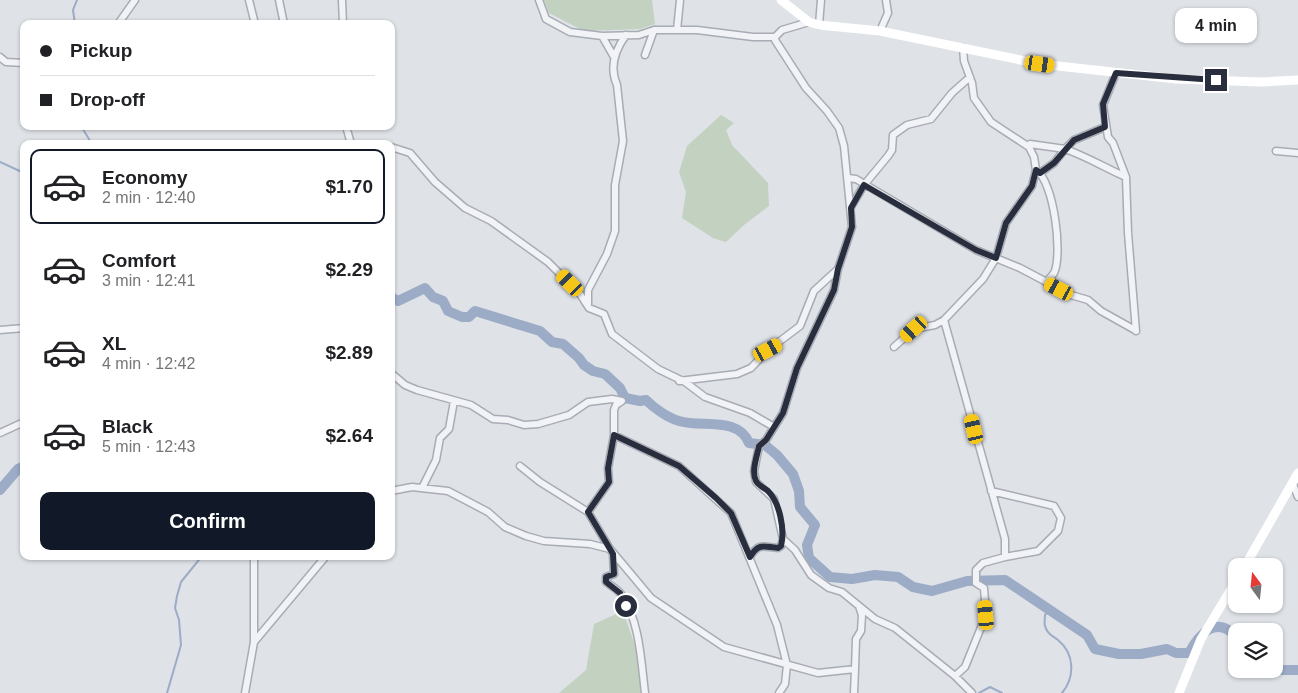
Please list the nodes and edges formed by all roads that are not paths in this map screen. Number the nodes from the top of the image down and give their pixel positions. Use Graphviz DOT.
graph roads {
  1 [pos="135,0"];
  2 [pos="249,0"];
  3 [pos="280,0"];
  4 [pos="342,0"];
  5 [pos="539,0"];
  6 [pos="680,0"];
  7 [pos="780,0"];
  8 [pos="821,0"];
  9 [pos="886,0"];
  10 [pos="121,20"];
  11 [pos="254,20"];
  12 [pos="283,20"];
  13 [pos="343,20"];
  14 [pos="809,22"];
  15 [pos="819,25"];
  16 [pos="654,30"];
  17 [pos="677,30"];
  18 [pos="880,30"];
  19 [pos="626,35"];
  20 [pos="602,36"];
  21 [pos="775,36"];
  22 [pos="963,48"];
  23 [pos="645,55"];
  24 [pos="0,57"];
  25 [pos="614,57"];
  26 [pos="20,63"];
  27 [pos="1116,73"];
  28 [pos="970,77"];
  29 [pos="1298,80"];
  30 [pos="1105,127"];
  31 [pos="1030,144"];
  32 [pos="395,148"];
  33 [pos="1065,149"];
  34 [pos="1276,151"];
  35 [pos="1298,153"];
  36 [pos="1038,172"];
  37 [pos="1126,177"];
  38 [pos="848,178"];
  39 [pos="864,185"];
  40 [pos="851,208"];
  41 [pos="996,258"];
  42 [pos="838,269"];
  43 [pos="1046,282"];
  44 [pos="589,308"];
  45 [pos="944,320"];
  46 [pos="20,328"];
  47 [pos="0,330"];
  48 [pos="894,347"];
  49 [pos="395,376"];
  50 [pos="679,380"];
  51 [pos="454,401"];
  52 [pos="20,424"];
  53 [pos="774,427"];
  54 [pos="0,432"];
  55 [pos="614,435"];
  56 [pos="520,466"];
  57 [pos="1296,480"];
  58 [pos="422,488"];
  59 [pos="395,490"];
  60 [pos="991,491"];
  61 [pos="1298,496"];
  62 [pos="588,512"];
  63 [pos="783,539"];
  64 [pos="610,548"];
  65 [pos="750,557"];
  66 [pos="1005,557"];
  67 [pos="1250,558"];
  68 [pos="254,560"];
  69 [pos="323,560"];
  70 [pos="1228,593"];
  71 [pos="859,606"];
  72 [pos="254,642"];
  73 [pos="787,665"];
  74 [pos="855,669"];
  75 [pos="955,676"];
  76 [pos="245,693"];
  77 [pos="645,693"];
  78 [pos="779,693"];
  79 [pos="854,693"];
  80 [pos="972,693"];
  81 [pos="1179,693"];
  1 -- 10 [label="street"];
  2 -- 11 [label="street"];
  3 -- 12 [label="street"];
  4 -- 13 [label="street"];
  5 -- 20 [label="street"];
  6 -- 17 [label="street"];
  7 -- 14 [label="street"];
  8 -- 15 [label="street"];
  9 -- 18 [label="street"];
  14 -- 15 [label="street"];
  14 -- 21 [label="street"];
  15 -- 18 [label="street"];
  16 -- 17 [label="street"];
  16 -- 19 [label="street"];
  16 -- 23 [label="street"];
  17 -- 21 [label="street"];
  18 -- 22 [label="street"];
  19 -- 20 [label="street"];
  19 -- 25 [label="street"];
  20 -- 25 [label="street"];
  21 -- 38 [label="street"];
  22 -- 27 [label="street"];
  22 -- 28 [label="street"];
  24 -- 26 [label="street"];
  25 -- 44 [label="street"];
  27 -- 29 [label="street"];
  27 -- 30 [label="street"];
  28 -- 36 [label="street"];
  28 -- 39 [label="street"];
  30 -- 33 [label="street"];
  30 -- 37 [label="street"];
  31 -- 33 [label="street"];
  32 -- 44 [label="street"];
  33 -- 36 [label="street"];
  33 -- 37 [label="street"];
  34 -- 35 [label="street"];
  36 -- 41 [label="street"];
  36 -- 43 [label="street"];
  37 -- 43 [label="street"];
  38 -- 39 [label="street"];
  38 -- 40 [label="street"];
  39 -- 40 [label="street"];
  39 -- 41 [label="street"];
  40 -- 42 [label="street"];
  41 -- 43 [label="street"];
  41 -- 45 [label="street"];
  42 -- 50 [label="street"];
  42 -- 53 [label="street"];
  44 -- 50 [label="street"];
  45 -- 48 [label="street"];
  45 -- 60 [label="street"];
  46 -- 47 [label="street"];
  49 -- 51 [label="street"];
  50 -- 53 [label="street"];
  51 -- 55 [label="street"];
  51 -- 58 [label="street"];
  52 -- 54 [label="street"];
  53 -- 63 [label="street"];
  55 -- 62 [label="street"];
  55 -- 65 [label="street"];
  56 -- 62 [label="street"];
  57 -- 61 [label="street"];
  57 -- 67 [label="street"];
  58 -- 59 [label="street"];
  58 -- 64 [label="street"];
  60 -- 66 [label="street"];
  60 -- 66 [label="street"];
  62 -- 64 [label="street"];
  63 -- 65 [label="street"];
  63 -- 71 [label="street"];
  64 -- 73 [label="street"];
  64 -- 77 [label="street"];
  65 -- 73 [label="street"];
  66 -- 75 [label="street"];
  68 -- 72 [label="street"];
  69 -- 72 [label="street"];
  70 -- 81 [label="street"];
  71 -- 74 [label="street"];
  71 -- 75 [label="street"];
  72 -- 76 [label="street"];
  73 -- 74 [label="street"];
  73 -- 78 [label="street"];
  74 -- 79 [label="street"];
  75 -- 80 [label="street"];
}
